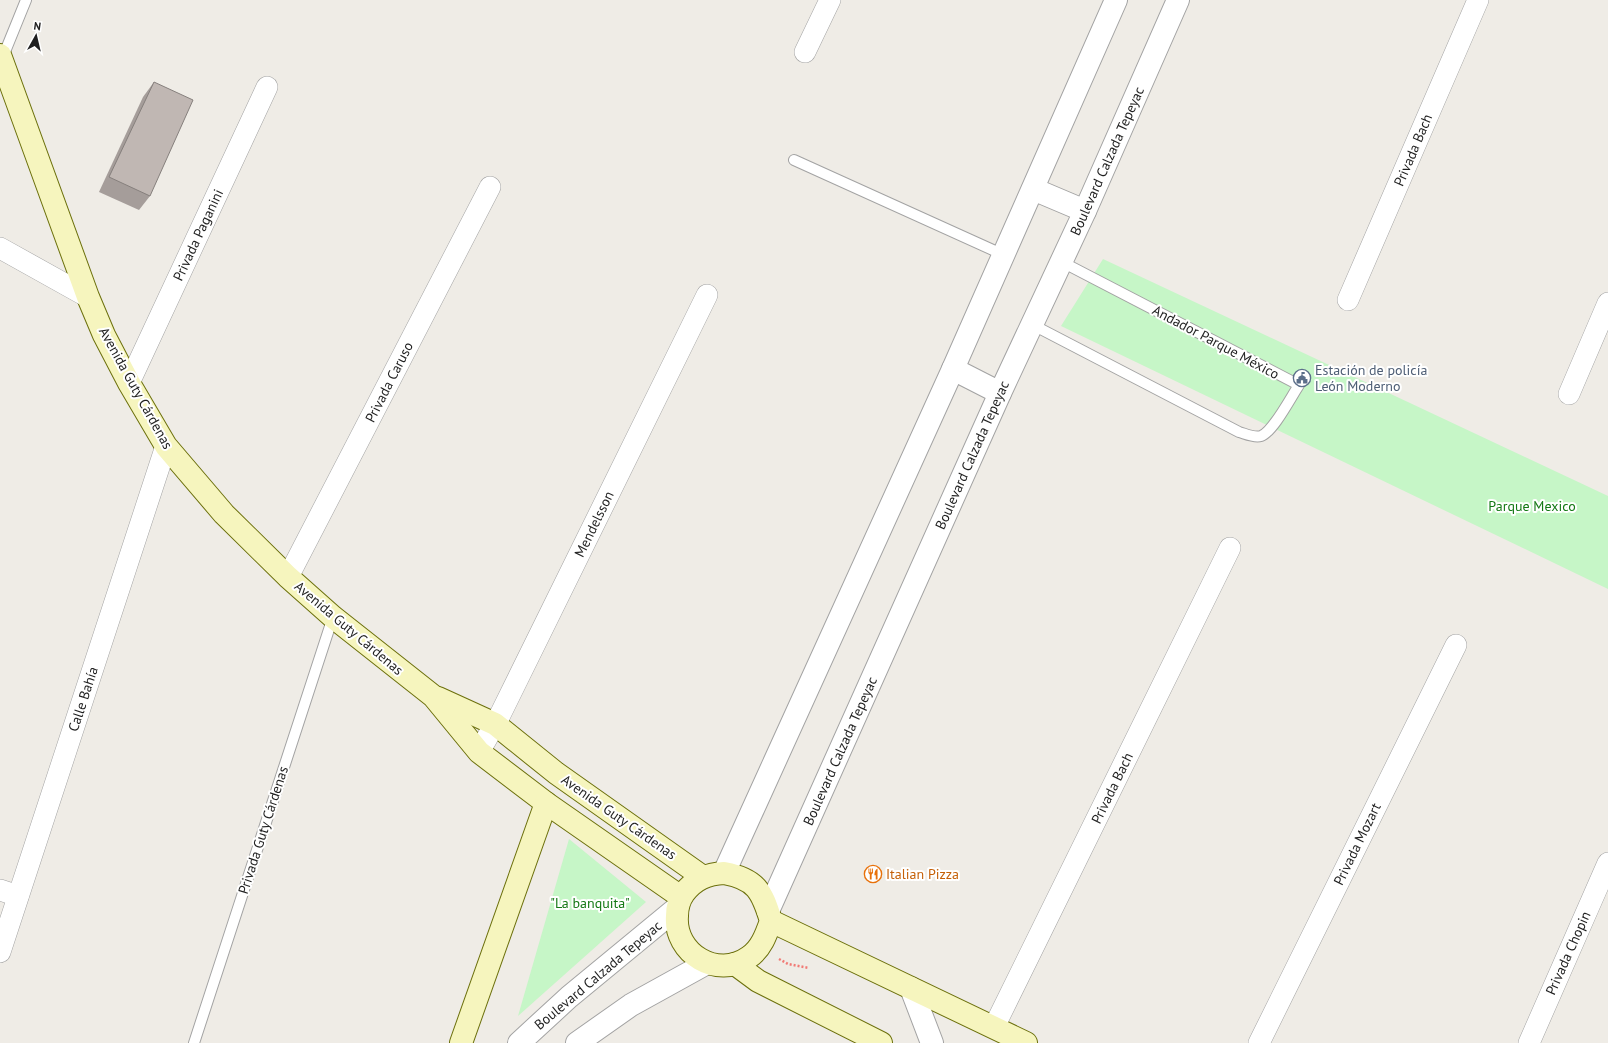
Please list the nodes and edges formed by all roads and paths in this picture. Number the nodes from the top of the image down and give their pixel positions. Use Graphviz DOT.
graph roads {
  1 [pos="26,0"];
  2 [pos="830,0"];
  3 [pos="1116,0"];
  4 [pos="1178,0"];
  5 [pos="1478,0"];
  6 [pos="806,52"];
  7 [pos="1,58"];
  8 [pos="267,87"];
  9 [pos="794,160"];
  10 [pos="490,187"];
  11 [pos="1033,189"];
  12 [pos="1085,211"];
  13 [pos="0,248"];
  14 [pos="1004,255"];
  15 [pos="1062,262"];
  16 [pos="707,295"];
  17 [pos="88,297"];
  18 [pos="1348,300"];
  19 [pos="1608,303"];
  20 [pos="1033,325"];
  21 [pos="953,369"];
  22 [pos="129,383"];
  23 [pos="1000,393"];
  24 [pos="1569,394"];
  25 [pos="166,446"];
  26 [pos="1230,548"];
  27 [pos="288,577"];
  28 [pos="333,617"];
  29 [pos="1456,645"];
  30 [pos="433,696"];
  31 [pos="495,724"];
  32 [pos="479,752"];
  33 [pos="546,803"];
  34 [pos="1608,863"];
  35 [pos="714,875"];
  36 [pos="9,893"];
  37 [pos="679,902"];
  38 [pos="769,916"];
  39 [pos="0,952"];
  40 [pos="707,963"];
  41 [pos="735,964"];
  42 [pos="911,988"];
  43 [pos="994,1027"];
  44 [pos="194,1043"];
  45 [pos="461,1043"];
  46 [pos="518,1043"];
  47 [pos="577,1043"];
  48 [pos="881,1043"];
  49 [pos="932,1043"];
  50 [pos="1026,1043"];
  51 [pos="1259,1043"];
  52 [pos="1529,1043"];
  1 -- 7 [label="lane"];
  2 -- 6 [label="street"];
  3 -- 11 [label="street"];
  4 -- 12 [label="street, Boulevard Calzada Tepeyac"];
  5 -- 18 [label="street, Privada Bach"];
  7 -- 17 [label="main road, Avenida Guty Cárdenas"];
  8 -- 22 [label="street, Privada Paganini"];
  9 -- 14 [label="lane"];
  10 -- 27 [label="street, Privada Caruso"];
  11 -- 12 [label="street"];
  11 -- 14 [label="street"];
  12 -- 15 [label="street, Boulevard Calzada Tepeyac"];
  13 -- 17 [label="street"];
  14 -- 21 [label="street"];
  15 -- 20 [label="street, Boulevard Calzada Tepeyac"];
  15 -- 20 [label="lane, Andador Parque México"];
  16 -- 31 [label="street, Mendelsson"];
  17 -- 22 [label="main road, Avenida Guty Cárdenas"];
  19 -- 24 [label="street"];
  20 -- 23 [label="street, Boulevard Calzada Tepeyac"];
  21 -- 23 [label="street"];
  21 -- 35 [label="street"];
  22 -- 25 [label="main road, Avenida Guty Cárdenas"];
  23 -- 38 [label="street, Boulevard Calzada Tepeyac"];
  25 -- 27 [label="main road, Avenida Guty Cárdenas"];
  25 -- 36 [label="street, Calle Bahía"];
  26 -- 43 [label="street, Privada Bach"];
  27 -- 28 [label="main road, Avenida Guty Cárdenas"];
  28 -- 30 [label="main road, Avenida Guty Cárdenas"];
  28 -- 44 [label="lane, Privada Guty Cárdenas"];
  29 -- 51 [label="street, Privada Mozart"];
  30 -- 31 [label="main road, Avenida Guty Cárdenas"];
  30 -- 32 [label="main road, Avenida Guty Cárdenas"];
  31 -- 32 [label="street, Mendelsson"];
  31 -- 35 [label="main road, Avenida Guty Cárdenas"];
  32 -- 33 [label="main road, Avenida Guty Cárdenas"];
  33 -- 37 [label="main road, Avenida Guty Cárdenas"];
  33 -- 45 [label="main road"];
  34 -- 52 [label="street, Privada Chopin"];
  35 -- 37 [label="main road"];
  35 -- 38 [label="main road"];
  36 -- 39 [label="street, Calle Bahía"];
  37 -- 40 [label="main road"];
  37 -- 46 [label="street, Boulevard Calzada Tepeyac"];
  38 -- 41 [label="main road"];
  38 -- 42 [label="main road"];
  40 -- 41 [label="main road"];
  40 -- 47 [label="street"];
  41 -- 48 [label="main road"];
  42 -- 43 [label="main road"];
  42 -- 49 [label="street"];
  43 -- 50 [label="main road"];
}
